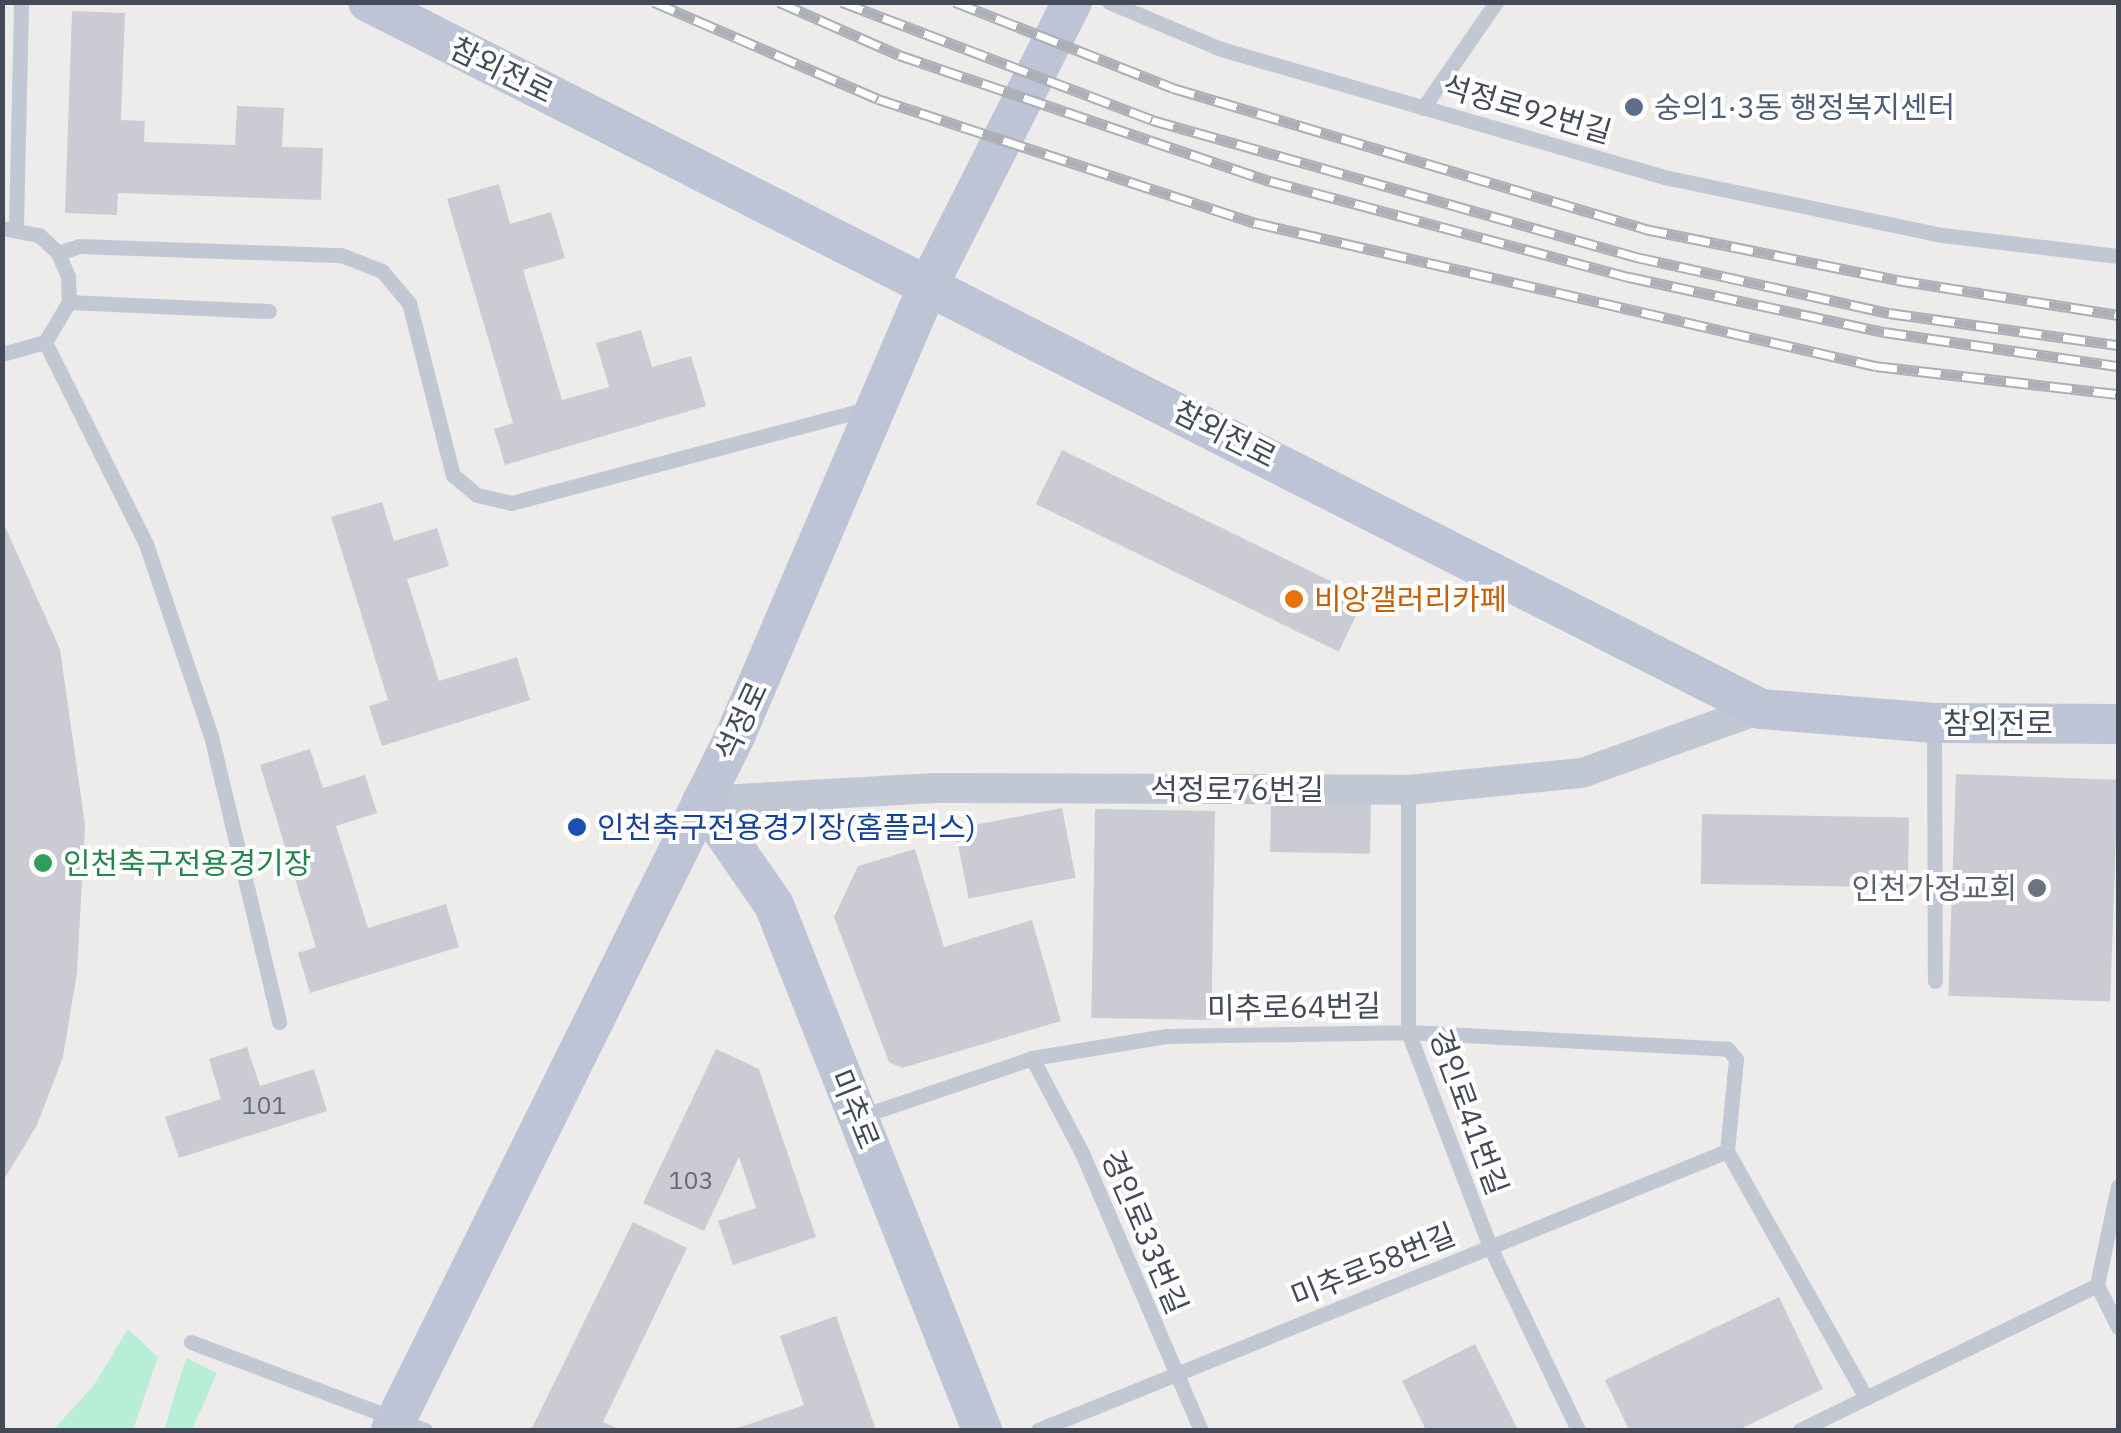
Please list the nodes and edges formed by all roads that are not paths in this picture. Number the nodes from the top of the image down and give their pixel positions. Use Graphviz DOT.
graph roads {
  1 [pos="21,2"];
  2 [pos="368,2"];
  3 [pos="1072,2"];
  4 [pos="1108,2"];
  5 [pos="1496,2"];
  6 [pos="1423,108"];
  7 [pos="9,227"];
  8 [pos="58,253"];
  9 [pos="2118,256"];
  10 [pos="930,282"];
  11 [pos="69,302"];
  12 [pos="269,312"];
  13 [pos="45,342"];
  14 [pos="2,354"];
  15 [pos="876,407"];
  16 [pos="1761,709"];
  17 [pos="1934,723"];
  18 [pos="2118,724"];
  19 [pos="1408,790"];
  20 [pos="702,801"];
  21 [pos="1935,981"];
  22 [pos="280,1022"];
  23 [pos="1408,1032"];
  24 [pos="1032,1058"];
  25 [pos="858,1118"];
  26 [pos="1728,1151"];
  27 [pos="2118,1186"];
  28 [pos="1490,1247"];
  29 [pos="2098,1285"];
  30 [pos="2118,1327"];
  31 [pos="191,1342"];
  32 [pos="1176,1375"];
  33 [pos="1866,1398"];
  34 [pos="405,1426"];
  35 [pos="982,1430"];
  36 [pos="1038,1430"];
  37 [pos="1201,1430"];
  38 [pos="1578,1430"];
  39 [pos="1800,1430"];
  1 -- 7 [label="lane"];
  2 -- 10 [label="main road, 참외전로"];
  3 -- 10 [label="main road, 석정로"];
  4 -- 6 [label="lane, 석정로92번길"];
  5 -- 6 [label="lane"];
  6 -- 9 [label="lane, 석정로92번길"];
  7 -- 8 [label="lane"];
  8 -- 11 [label="lane"];
  8 -- 15 [label="lane"];
  10 -- 15 [label="main road, 석정로"];
  10 -- 16 [label="main road, 참외전로"];
  11 -- 12 [label="lane"];
  11 -- 13 [label="lane"];
  13 -- 14 [label="lane"];
  13 -- 22 [label="lane"];
  15 -- 20 [label="main road, 석정로"];
  16 -- 17 [label="main road, 참외전로"];
  16 -- 19 [label="street, 석정로76번길"];
  17 -- 18 [label="main road, 참외전로"];
  17 -- 21 [label="lane"];
  19 -- 20 [label="street, 석정로76번길"];
  19 -- 23 [label="lane, 경인로41번길"];
  20 -- 25 [label="main road, 미추로"];
  20 -- 34 [label="main road, 석정로"];
  23 -- 24 [label="lane, 미추로64번길"];
  23 -- 26 [label="lane, 미추로64번길"];
  23 -- 28 [label="lane, 경인로41번길"];
  24 -- 25 [label="lane, 미추로64번길"];
  24 -- 32 [label="lane, 경인로33번길"];
  25 -- 35 [label="main road, 미추로"];
  26 -- 28 [label="lane, 미추로58번길"];
  26 -- 33 [label="lane"];
  27 -- 29 [label="lane"];
  28 -- 32 [label="lane, 미추로58번길"];
  28 -- 38 [label="lane, 경인로41번길"];
  29 -- 30 [label="lane"];
  29 -- 33 [label="lane"];
  31 -- 34 [label="lane"];
  32 -- 36 [label="lane, 미추로58번길"];
  32 -- 37 [label="lane, 경인로33번길"];
  33 -- 39 [label="lane"];
}
